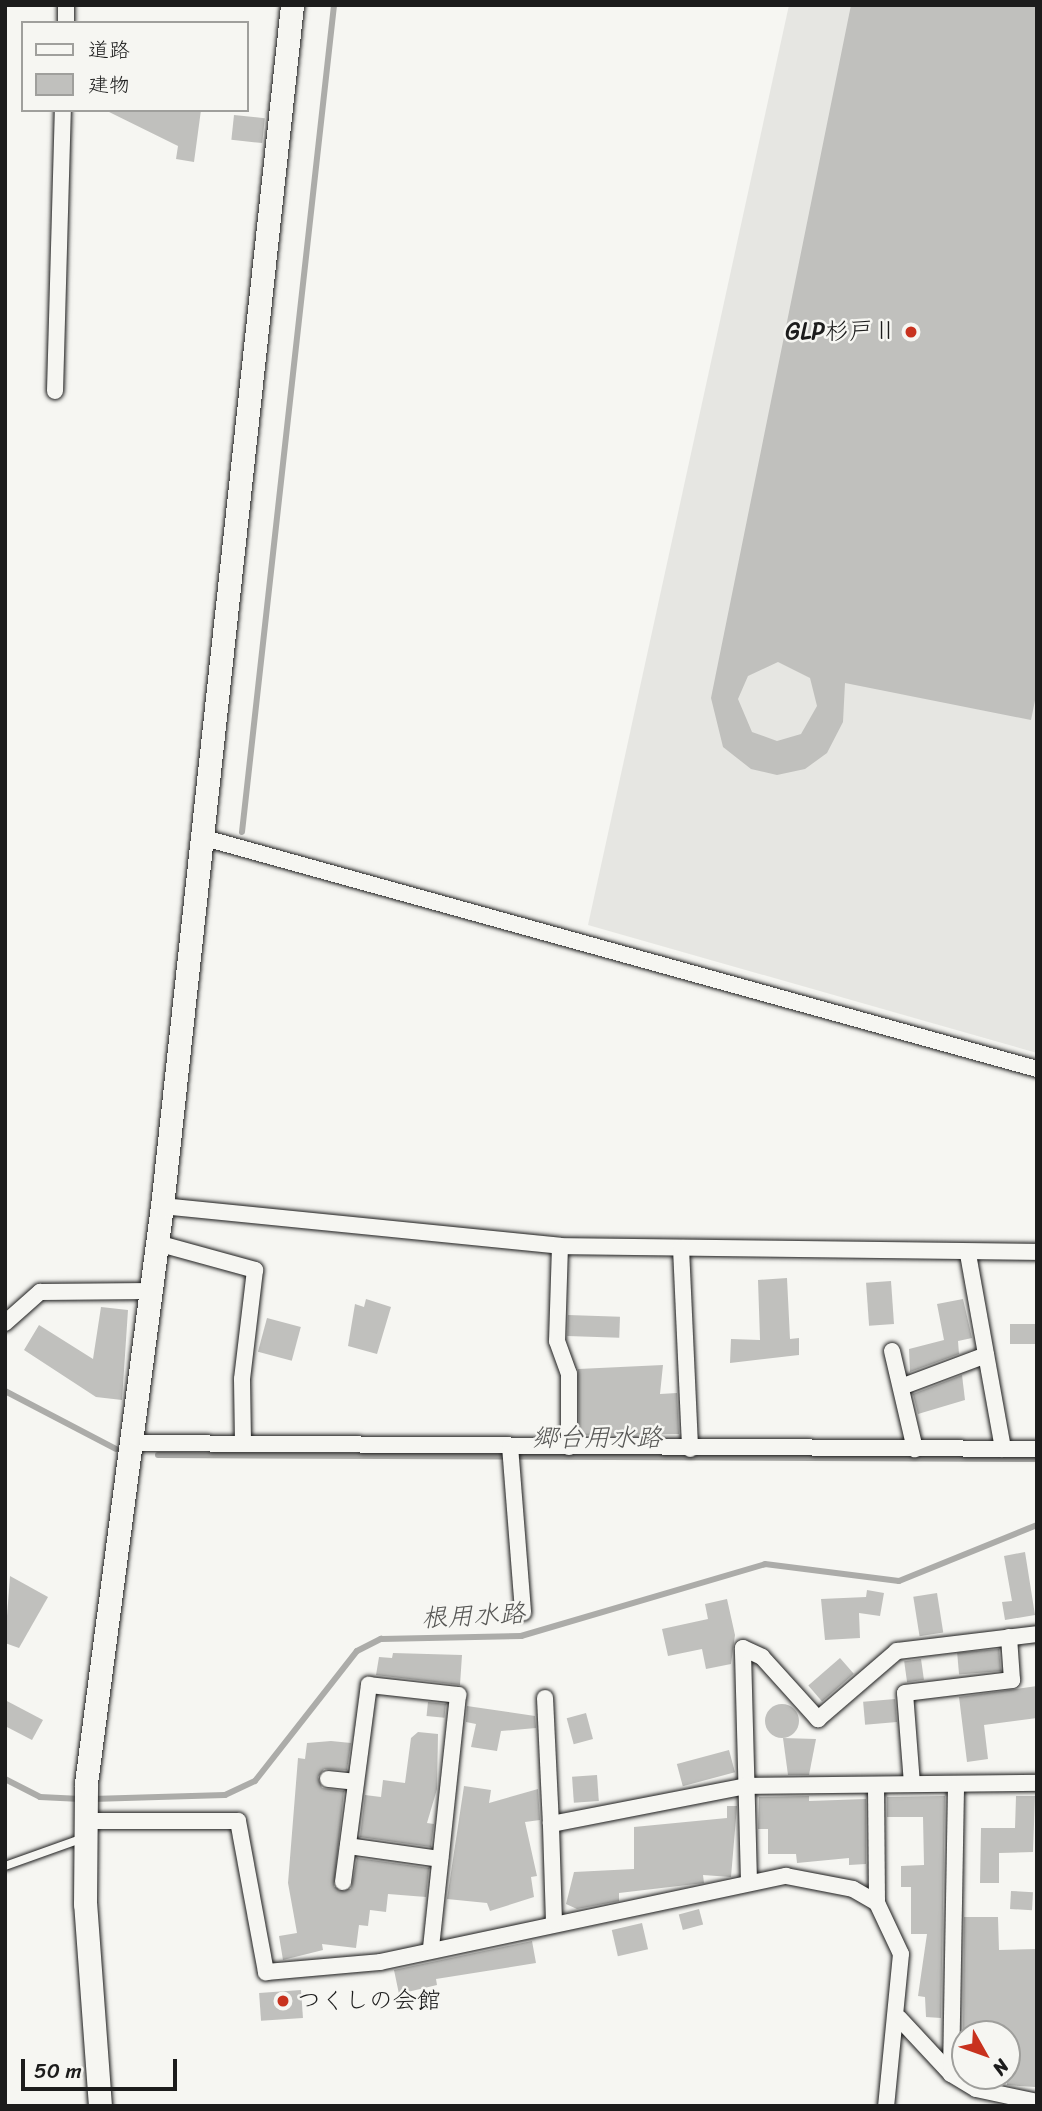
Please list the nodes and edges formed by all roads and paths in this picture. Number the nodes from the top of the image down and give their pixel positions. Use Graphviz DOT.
graph roads {
  1 [pos="292,5"];
  2 [pos="63,112"];
  3 [pos="55,391"];
  4 [pos="201,836"];
  5 [pos="1037,1069"];
  6 [pos="162,1206"];
  7 [pos="157,1243"];
  8 [pos="561,1246"];
  9 [pos="681,1248"];
  10 [pos="1037,1252"];
  11 [pos="968,1254"];
  12 [pos="151,1291"];
  13 [pos="5,1323"];
  14 [pos="892,1351"];
  15 [pos="986,1355"];
  16 [pos="901,1387"];
  17 [pos="133,1443"];
  18 [pos="243,1443"];
  19 [pos="569,1447"];
  20 [pos="690,1449"];
  21 [pos="915,1449"];
  22 [pos="1003,1449"];
  23 [pos="1037,1449"];
  24 [pos="511,1453"];
  25 [pos="523,1612"];
  26 [pos="1037,1634"];
  27 [pos="1009,1637"];
  28 [pos="545,1698"];
  29 [pos="328,1779"];
  30 [pos="356,1782"];
  31 [pos="1037,1783"];
  32 [pos="912,1784"];
  33 [pos="956,1784"];
  34 [pos="876,1785"];
  35 [pos="746,1786"];
  36 [pos="84,1824"];
  37 [pos="551,1824"];
  38 [pos="348,1846"];
  39 [pos="440,1859"];
  40 [pos="5,1866"];
  41 [pos="344,1882"];
  42 [pos="749,1882"];
  43 [pos="877,1903"];
  44 [pos="554,1922"];
  45 [pos="431,1949"];
  46 [pos="899,2018"];
  47 [pos="952,2020"];
  48 [pos="951,2074"];
  49 [pos="981,2090"];
  50 [pos="1037,2102"];
  51 [pos="100,2106"];
  52 [pos="886,2106"];
  1 -- 4 [label="street"];
  2 -- 3 [label="street"];
  4 -- 5 [label="street"];
  4 -- 6 [label="street"];
  6 -- 7 [label="street"];
  6 -- 8 [label="street"];
  7 -- 12 [label="street"];
  7 -- 18 [label="street"];
  8 -- 9 [label="street"];
  8 -- 19 [label="street"];
  9 -- 11 [label="street"];
  9 -- 20 [label="street"];
  10 -- 11 [label="street"];
  11 -- 15 [label="street"];
  12 -- 13 [label="street"];
  12 -- 17 [label="street"];
  14 -- 16 [label="street"];
  15 -- 16 [label="street"];
  15 -- 22 [label="street"];
  16 -- 21 [label="street"];
  17 -- 18 [label="street"];
  17 -- 36 [label="street"];
  18 -- 24 [label="street"];
  19 -- 20 [label="street"];
  19 -- 24 [label="street"];
  20 -- 21 [label="street"];
  21 -- 22 [label="street"];
  22 -- 23 [label="street"];
  24 -- 25 [label="street"];
  26 -- 27 [label="street"];
  27 -- 32 [label="street"];
  27 -- 35 [label="street"];
  28 -- 37 [label="street"];
  29 -- 30 [label="street"];
  30 -- 38 [label="street"];
  30 -- 39 [label="street"];
  31 -- 33 [label="street"];
  32 -- 33 [label="street"];
  32 -- 34 [label="street"];
  33 -- 47 [label="street"];
  34 -- 35 [label="street"];
  34 -- 43 [label="street"];
  35 -- 37 [label="street"];
  35 -- 42 [label="street"];
  36 -- 40 [label="lane"];
  36 -- 45 [label="street"];
  36 -- 51 [label="street"];
  37 -- 44 [label="street"];
  38 -- 39 [label="street"];
  38 -- 41 [label="street"];
  39 -- 45 [label="street"];
  42 -- 43 [label="street"];
  42 -- 44 [label="street"];
  43 -- 46 [label="street"];
  44 -- 45 [label="street"];
  46 -- 48 [label="street"];
  46 -- 52 [label="street"];
  49 -- 50 [label="street"];
}
